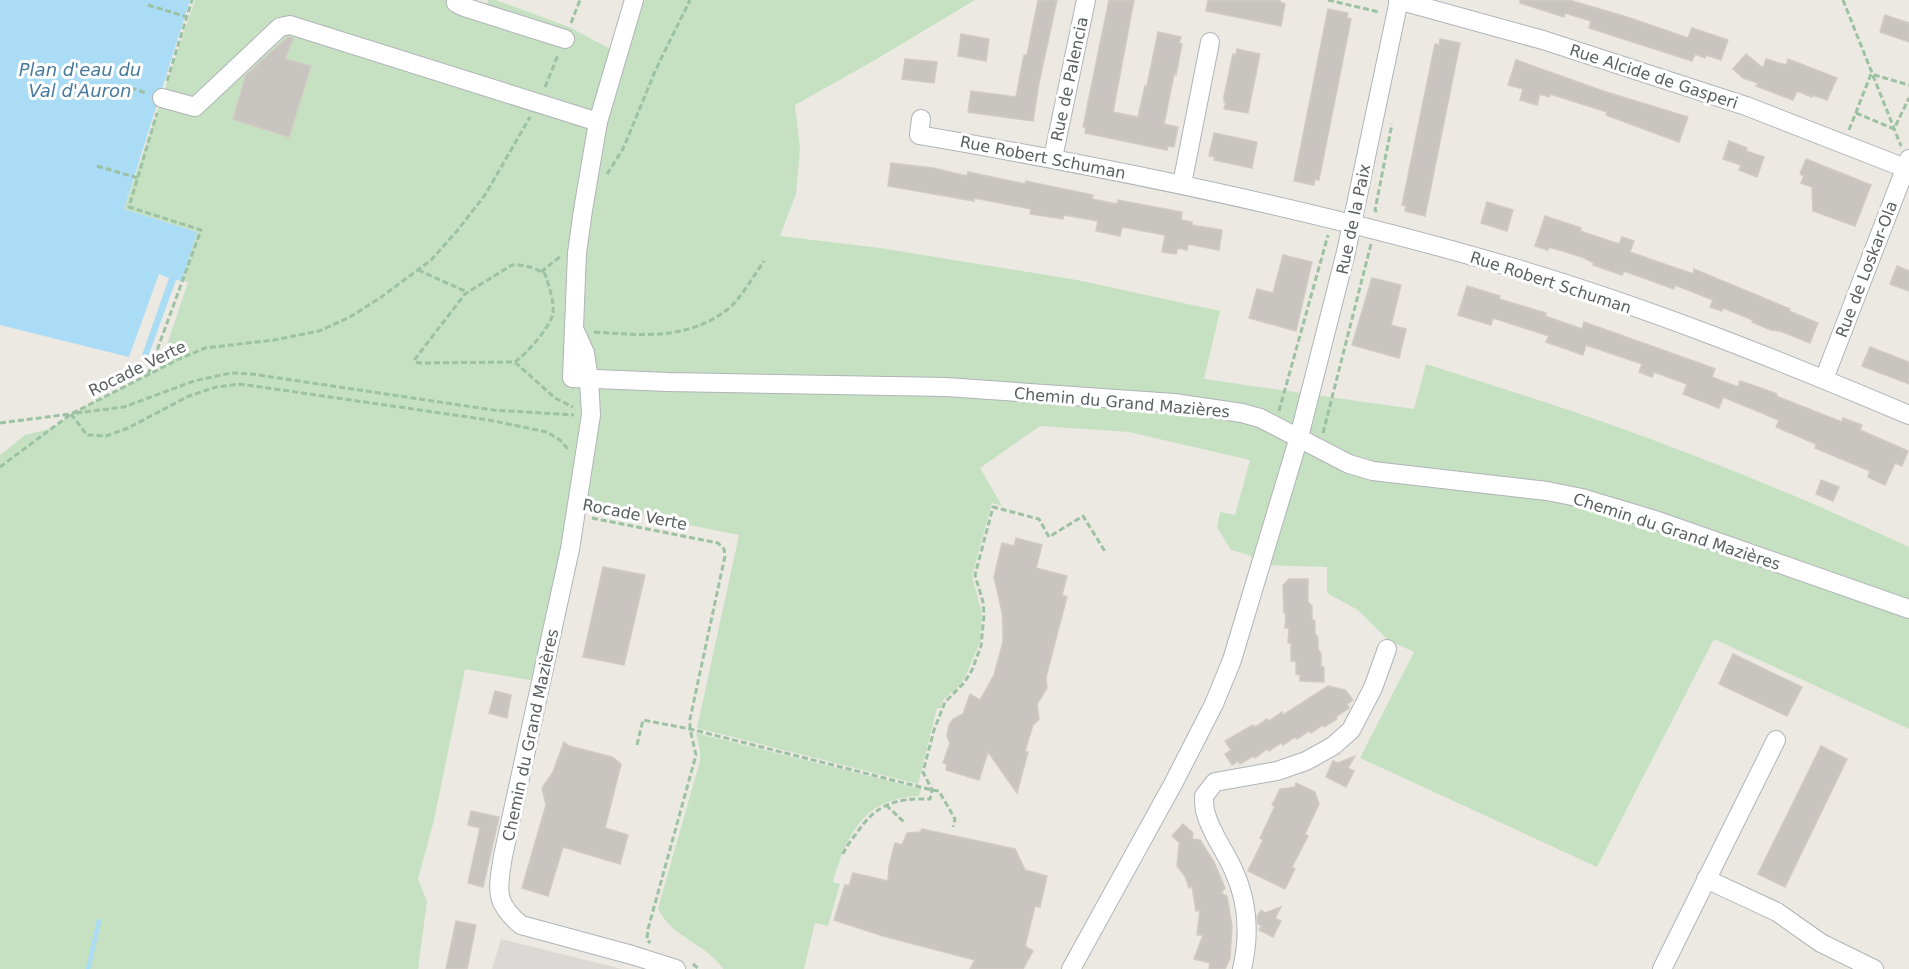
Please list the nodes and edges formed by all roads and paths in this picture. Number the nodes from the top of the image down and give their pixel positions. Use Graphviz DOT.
graph roads {
  1 [pos="192,0"];
  2 [pos="456,0"];
  3 [pos="580,0"];
  4 [pos="634,0"];
  5 [pos="690,0"];
  6 [pos="1086,0"];
  7 [pos="1328,0"];
  8 [pos="1843,0"];
  9 [pos="1398,4"];
  10 [pos="148,5"];
  11 [pos="187,17"];
  12 [pos="565,39"];
  13 [pos="1210,42"];
  14 [pos="1871,74"];
  15 [pos="122,85"];
  16 [pos="1909,85"];
  17 [pos="162,98"];
  18 [pos="1909,98"];
  19 [pos="538,102"];
  20 [pos="1856,113"];
  21 [pos="921,119"];
  22 [pos="598,122"];
  23 [pos="1894,129"];
  24 [pos="1847,135"];
  25 [pos="1909,149"];
  26 [pos="1053,158"];
  27 [pos="1907,164"];
  28 [pos="97,166"];
  29 [pos="606,175"];
  30 [pos="138,178"];
  31 [pos="1182,184"];
  32 [pos="1353,224"];
  33 [pos="764,261"];
  34 [pos="418,270"];
  35 [pos="467,292"];
  36 [pos="575,331"];
  37 [pos="515,362"];
  38 [pos="148,375"];
  39 [pos="589,379"];
  40 [pos="1824,379"];
  41 [pos="71,414"];
  42 [pos="1909,415"];
  43 [pos="591,416"];
  44 [pos="0,423"];
  45 [pos="1299,437"];
  46 [pos="570,458"];
  47 [pos="0,467"];
  48 [pos="576,514"];
  49 [pos="1106,553"];
  50 [pos="1909,609"];
  51 [pos="1387,649"];
  52 [pos="690,729"];
  53 [pos="1776,740"];
  54 [pos="637,746"];
  55 [pos="1177,777"];
  56 [pos="932,790"];
  57 [pos="1207,792"];
  58 [pos="886,805"];
  59 [pos="904,822"];
  60 [pos="953,827"];
  61 [pos="843,854"];
  62 [pos="1706,879"];
  63 [pos="652,946"];
  64 [pos="684,966"];
  65 [pos="699,969"];
  66 [pos="1071,969"];
  67 [pos="1242,969"];
  68 [pos="1662,969"];
  69 [pos="1874,969"];
  1 -- 11 [label="path"];
  2 -- 12 [label="street"];
  3 -- 12 [label="path, Rocade Verte"];
  4 -- 22 [label="street"];
  5 -- 29 [label="path"];
  6 -- 26 [label="street, Rue de Palencia"];
  7 -- 9 [label="path"];
  8 -- 14 [label="path"];
  9 -- 27 [label="street, Rue Alcide de Gasperi"];
  9 -- 32 [label="street, Rue de la Paix"];
  10 -- 11 [label="path"];
  11 -- 17 [label="path"];
  12 -- 19 [label="path, Rocade Verte"];
  13 -- 31 [label="street"];
  14 -- 16 [label="path"];
  14 -- 20 [label="path"];
  14 -- 23 [label="path"];
  15 -- 17 [label="path"];
  17 -- 19 [label="street"];
  17 -- 30 [label="path"];
  18 -- 23 [label="path"];
  19 -- 22 [label="street"];
  19 -- 34 [label="path, Rocade Verte"];
  20 -- 23 [label="path"];
  20 -- 24 [label="path"];
  21 -- 26 [label="street, Rue Robert Schuman"];
  22 -- 36 [label="street"];
  23 -- 25 [label="path"];
  26 -- 31 [label="street, Rue Robert Schuman"];
  27 -- 40 [label="street, Rue de Loskar-Ola"];
  28 -- 30 [label="path"];
  30 -- 38 [label="path"];
  31 -- 32 [label="street, Rue Robert Schuman"];
  32 -- 40 [label="street, Rue Robert Schuman"];
  32 -- 45 [label="street, Rue de la Paix"];
  33 -- 36 [label="path"];
  34 -- 35 [label="path"];
  34 -- 38 [label="path, Rocade Verte"];
  35 -- 37 [label="path"];
  35 -- 37 [label="path"];
  36 -- 39 [label="street"];
  37 -- 43 [label="path"];
  38 -- 41 [label="path, Rocade Verte"];
  39 -- 43 [label="street, Chemin du Grand Mazières"];
  39 -- 45 [label="street, Chemin du Grand Mazières"];
  40 -- 42 [label="street, Rue Robert Schuman"];
  41 -- 43 [label="path"];
  41 -- 44 [label="path"];
  41 -- 46 [label="path"];
  41 -- 47 [label="path, Rocade Verte"];
  43 -- 48 [label="street, Chemin du Grand Mazières"];
  45 -- 50 [label="street, Chemin du Grand Mazières"];
  45 -- 55 [label="street, Rue de la Paix"];
  48 -- 52 [label="path, Rocade Verte"];
  48 -- 64 [label="street, Chemin du Grand Mazières"];
  49 -- 56 [label="path"];
  51 -- 57 [label="street"];
  52 -- 54 [label="path"];
  52 -- 56 [label="path"];
  52 -- 63 [label="path, Rocade Verte"];
  53 -- 62 [label="street"];
  55 -- 57 [label="street"];
  55 -- 66 [label="street, Rue de la Paix"];
  56 -- 58 [label="path"];
  56 -- 60 [label="path"];
  57 -- 67 [label="street"];
  58 -- 59 [label="path"];
  58 -- 61 [label="path"];
  62 -- 68 [label="street"];
  62 -- 69 [label="street"];
  64 -- 65 [label="path"];
}
